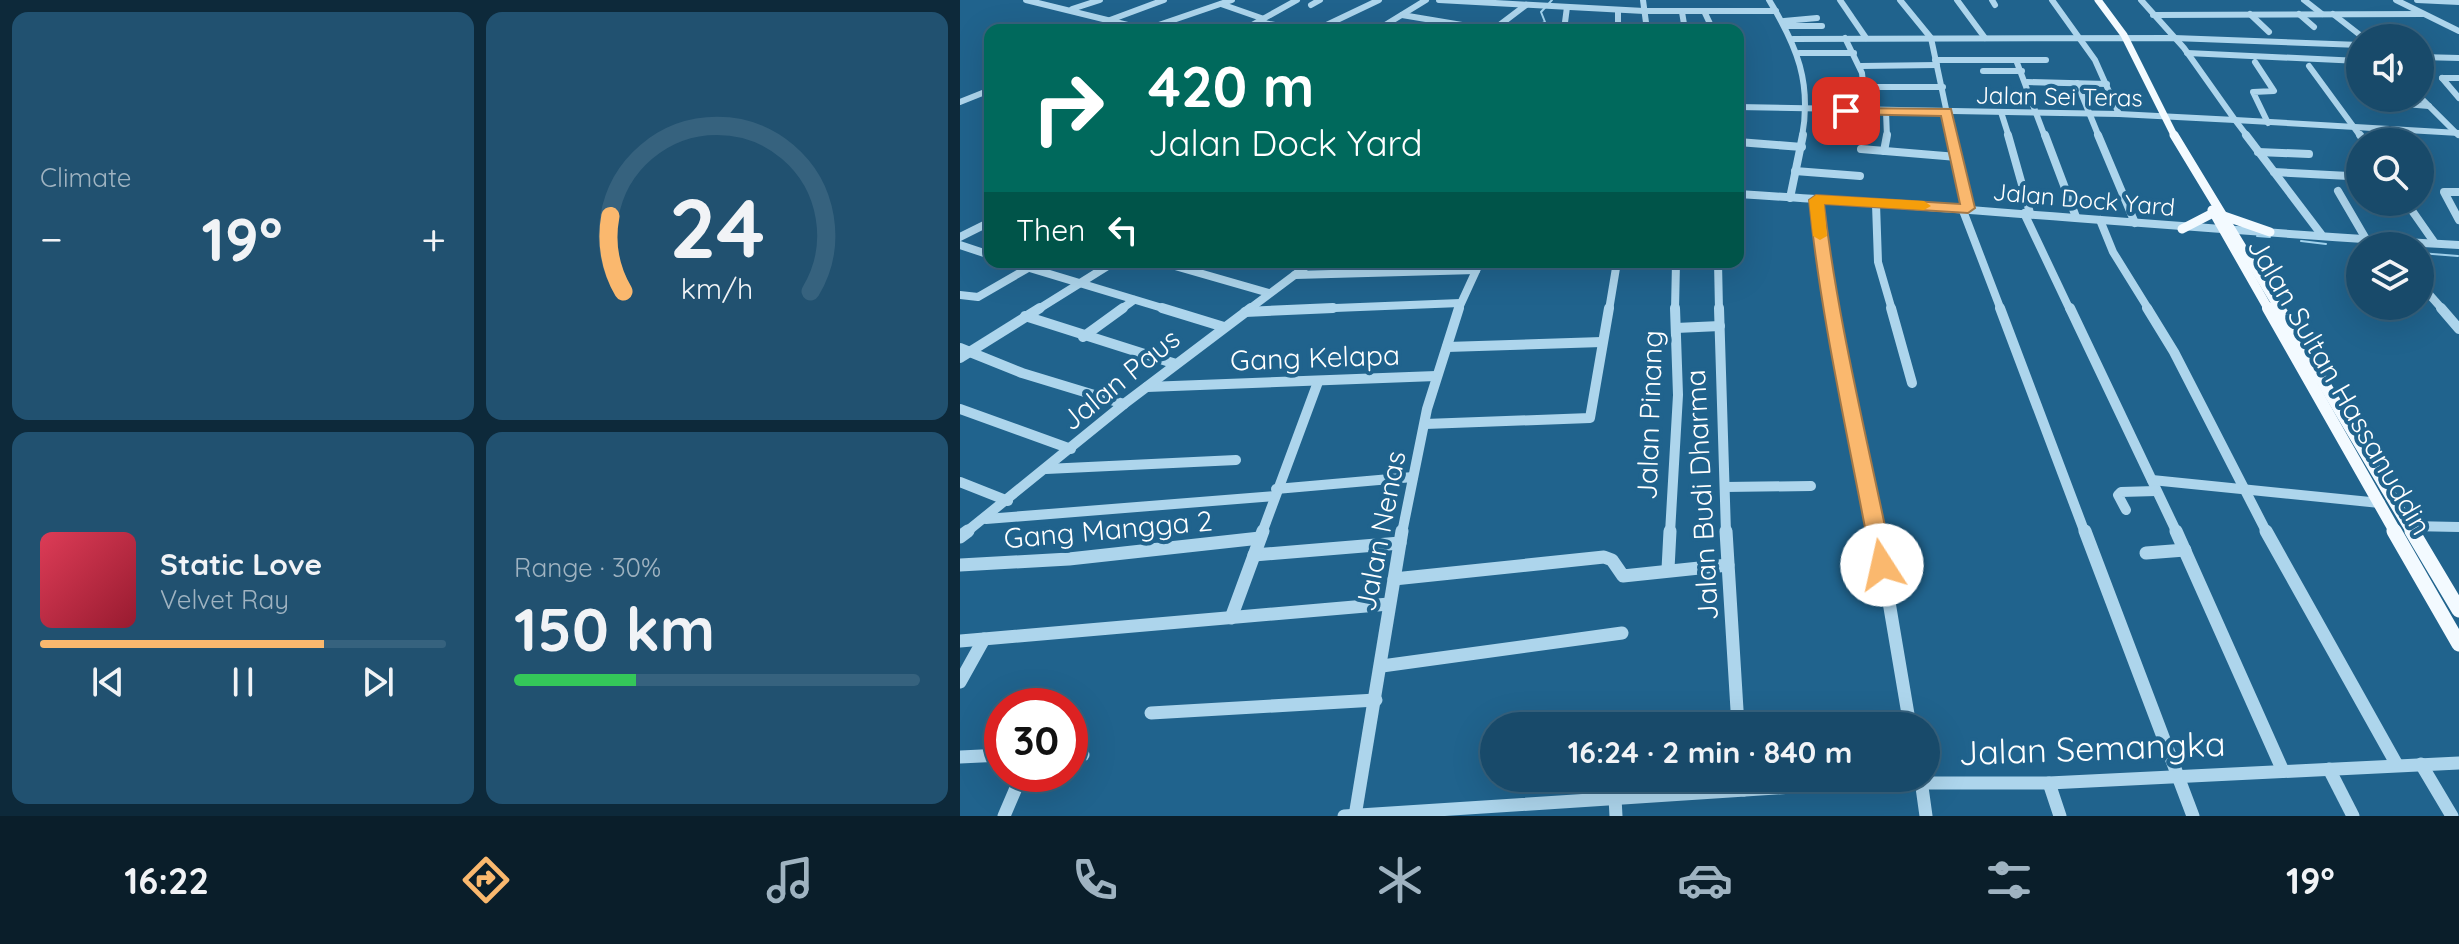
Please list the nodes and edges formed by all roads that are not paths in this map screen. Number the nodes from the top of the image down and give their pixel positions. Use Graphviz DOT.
graph roads {
  1 [pos="1026,0"];
  2 [pos="1067,0"];
  3 [pos="1100,0"];
  4 [pos="1164,0"];
  5 [pos="1232,0"];
  6 [pos="1297,0"];
  7 [pos="1320,0"];
  8 [pos="1379,0"];
  9 [pos="1426,0"];
  10 [pos="1439,0"];
  11 [pos="1606,0"];
  12 [pos="1643,0"];
  13 [pos="1705,0"];
  14 [pos="1769,0"];
  15 [pos="1840,0"];
  16 [pos="1900,0"];
  17 [pos="1957,0"];
  18 [pos="2052,0"];
  19 [pos="2098,0"];
  20 [pos="2141,0"];
  21 [pos="2304,0"];
  22 [pos="2396,0"];
  23 [pos="2417,0"];
  24 [pos="1037,1"];
  25 [pos="1497,2"];
  26 [pos="2459,2"];
  27 [pos="1221,4"];
  28 [pos="2187,4"];
  29 [pos="1052,5"];
  30 [pos="1311,5"];
  31 [pos="1526,5"];
  32 [pos="1567,7"];
  33 [pos="1605,9"];
  34 [pos="1070,10"];
  35 [pos="1618,10"];
  36 [pos="1644,11"];
  37 [pos="1708,11"];
  38 [pos="1776,11"];
  39 [pos="1682,12"];
  40 [pos="2332,13"];
  41 [pos="2196,14"];
  42 [pos="2250,14"];
  43 [pos="2299,14"];
  44 [pos="2322,14"];
  45 [pos="2423,14"];
  46 [pos="1402,15"];
  47 [pos="2153,15"];
  48 [pos="1817,18"];
  49 [pos="1110,20"];
  50 [pos="1262,20"];
  51 [pos="1124,24"];
  52 [pos="1163,24"];
  53 [pos="1254,24"];
  54 [pos="1278,24"];
  55 [pos="1329,24"];
  56 [pos="1387,24"];
  57 [pos="1456,24"];
  58 [pos="1500,24"];
  59 [pos="1565,24"];
  60 [pos="1618,24"];
  61 [pos="1646,24"];
  62 [pos="1684,24"];
  63 [pos="1711,24"];
  64 [pos="1784,24"];
  65 [pos="2346,24"];
  66 [pos="2444,24"];
  67 [pos="2459,25"];
  68 [pos="1822,26"];
  69 [pos="2314,27"];
  70 [pos="2459,31"];
  71 [pos="2269,32"];
  72 [pos="1845,38"];
  73 [pos="1866,38"];
  74 [pos="1931,38"];
  75 [pos="1985,38"];
  76 [pos="2080,38"];
  77 [pos="2124,38"];
  78 [pos="2174,38"];
  79 [pos="1793,39"];
  80 [pos="2346,44"];
  81 [pos="1799,53"];
  82 [pos="1854,53"];
  83 [pos="2187,53"];
  84 [pos="2434,57"];
  85 [pos="2459,58"];
  86 [pos="2016,60"];
  87 [pos="2046,60"];
  88 [pos="2346,60"];
  89 [pos="1936,62"];
  90 [pos="2255,62"];
  91 [pos="1861,66"];
  92 [pos="2309,66"];
  93 [pos="1983,71"];
  94 [pos="2022,71"];
  95 [pos="2459,78"];
  96 [pos="2027,82"];
  97 [pos="2077,83"];
  98 [pos="2107,84"];
  99 [pos="1866,87"];
  100 [pos="1943,87"];
  101 [pos="984,92"];
  102 [pos="2459,97"];
  103 [pos="960,102"];
  104 [pos="1744,107"];
  105 [pos="1809,111"];
  106 [pos="1866,111"];
  107 [pos="2434,111"];
  108 [pos="1886,112"];
  109 [pos="1947,112"];
  110 [pos="2001,112"];
  111 [pos="2037,113"];
  112 [pos="2089,114"];
  113 [pos="2119,114"];
  114 [pos="2164,117"];
  115 [pos="2235,120"];
  116 [pos="2268,123"];
  117 [pos="2356,128"];
  118 [pos="2434,133"];
  119 [pos="2458,134"];
  120 [pos="1744,142"];
  121 [pos="1802,147"];
  122 [pos="1861,149"];
  123 [pos="1884,151"];
  124 [pos="2258,152"];
  125 [pos="2309,154"];
  126 [pos="1957,157"];
  127 [pos="1795,171"];
  128 [pos="2274,172"];
  129 [pos="1860,176"];
  130 [pos="2346,176"];
  131 [pos="2338,191"];
  132 [pos="2459,192"];
  133 [pos="1744,194"];
  134 [pos="1790,198"];
  135 [pos="1816,200"];
  136 [pos="1876,206"];
  137 [pos="1965,213"];
  138 [pos="2027,213"];
  139 [pos="2076,217"];
  140 [pos="2100,220"];
  141 [pos="2459,220"];
  142 [pos="2223,222"];
  143 [pos="2135,223"];
  144 [pos="984,225"];
  145 [pos="2182,229"];
  146 [pos="2270,232"];
  147 [pos="2362,232"];
  148 [pos="2321,234"];
  149 [pos="960,237"];
  150 [pos="2346,237"];
  151 [pos="2434,242"];
  152 [pos="960,245"];
  153 [pos="2455,245"];
  154 [pos="2459,252"];
  155 [pos="984,253"];
  156 [pos="1028,268"];
  157 [pos="1104,268"];
  158 [pos="1182,268"];
  159 [pos="1303,268"];
  160 [pos="1437,268"];
  161 [pos="1477,268"];
  162 [pos="1616,268"];
  163 [pos="1676,268"];
  164 [pos="1718,268"];
  165 [pos="1295,275"];
  166 [pos="1079,283"];
  167 [pos="1269,293"];
  168 [pos="960,295"];
  169 [pos="1134,300"];
  170 [pos="2434,300"];
  171 [pos="1460,303"];
  172 [pos="1245,312"];
  173 [pos="1025,316"];
  174 [pos="1720,326"];
  175 [pos="1224,327"];
  176 [pos="1676,328"];
  177 [pos="2459,329"];
  178 [pos="1083,337"];
  179 [pos="1602,342"];
  180 [pos="1447,347"];
  181 [pos="965,350"];
  182 [pos="960,358"];
  183 [pos="1176,364"];
  184 [pos="1436,376"];
  185 [pos="1318,382"];
  186 [pos="1912,383"];
  187 [pos="1147,387"];
  188 [pos="1124,404"];
  189 [pos="960,409"];
  190 [pos="1425,424"];
  191 [pos="1071,449"];
  192 [pos="1236,460"];
  193 [pos="1046,469"];
  194 [pos="1413,477"];
  195 [pos="960,482"];
  196 [pos="1811,486"];
  197 [pos="2154,486"];
  198 [pos="1725,487"];
  199 [pos="2247,490"];
  200 [pos="1276,492"];
  201 [pos="1008,501"];
  202 [pos="2380,503"];
  203 [pos="2126,510"];
  204 [pos="983,519"];
  205 [pos="2410,526"];
  206 [pos="2459,527"];
  207 [pos="960,537"];
  208 [pos="1260,538"];
  209 [pos="1400,543"];
  210 [pos="2185,550"];
  211 [pos="2146,553"];
  212 [pos="1254,555"];
  213 [pos="960,565"];
  214 [pos="1728,565"];
  215 [pos="1668,569"];
  216 [pos="1394,579"];
  217 [pos="1389,604"];
  218 [pos="2459,610"];
  219 [pos="1231,618"];
  220 [pos="1622,633"];
  221 [pos="984,639"];
  222 [pos="960,641"];
  223 [pos="2459,644"];
  224 [pos="1382,666"];
  225 [pos="960,682"];
  226 [pos="1376,700"];
  227 [pos="1737,712"];
  228 [pos="1908,712"];
  229 [pos="1151,713"];
  230 [pos="984,756"];
  231 [pos="960,757"];
  232 [pos="2459,763"];
  233 [pos="2421,764"];
  234 [pos="2397,765"];
  235 [pos="2329,769"];
  236 [pos="2283,771"];
  237 [pos="2177,774"];
  238 [pos="1940,781"];
  239 [pos="2049,783"];
  240 [pos="1014,792"];
  241 [pos="1670,792"];
  242 [pos="1923,792"];
  243 [pos="1615,798"];
  244 [pos="1004,816"];
  245 [pos="1344,816"];
  246 [pos="1355,816"];
  247 [pos="1616,816"];
  248 [pos="1926,816"];
  249 [pos="2060,816"];
  250 [pos="2193,816"];
  251 [pos="2353,816"];
  252 [pos="2452,816"];
  1 -- 24 [label="street"];
  2 -- 29 [label="street"];
  3 -- 34 [label="street"];
  4 -- 49 [label="street"];
  5 -- 27 [label="street"];
  6 -- 50 [label="street"];
  7 -- 30 [label="street"];
  8 -- 55 [label="street"];
  9 -- 46 [label="street"];
  10 -- 25 [label="street"];
  11 -- 33 [label="street"];
  12 -- 36 [label="street"];
  13 -- 37 [label="street"];
  14 -- 38 [label="street"];
  15 -- 73 [label="street"];
  16 -- 74 [label="street"];
  17 -- 75 [label="street"];
  18 -- 76 [label="street"];
  19 -- 77 [label="main road, Jalan Sultan Hassanuddin"];
  20 -- 47 [label="street"];
  21 -- 44 [label="street"];
  22 -- 45 [label="street"];
  23 -- 26 [label="street"];
  24 -- 29 [label="street"];
  25 -- 31 [label="street"];
  27 -- 50 [label="street"];
  27 -- 52 [label="street"];
  28 -- 41 [label="street"];
  29 -- 34 [label="street"];
  31 -- 32 [label="street"];
  31 -- 58 [label="street"];
  32 -- 33 [label="street"];
  32 -- 59 [label="street"];
  33 -- 35 [label="street"];
  34 -- 49 [label="street"];
  35 -- 36 [label="street"];
  35 -- 60 [label="street"];
  36 -- 39 [label="street"];
  36 -- 61 [label="street"];
  37 -- 38 [label="street"];
  37 -- 39 [label="street"];
  37 -- 63 [label="street"];
  38 -- 64 [label="street"];
  39 -- 62 [label="street"];
  40 -- 44 [label="street"];
  40 -- 45 [label="street"];
  40 -- 65 [label="street"];
  41 -- 42 [label="street"];
  41 -- 47 [label="street"];
  42 -- 43 [label="street"];
  42 -- 71 [label="street"];
  43 -- 44 [label="street"];
  43 -- 69 [label="street"];
  45 -- 66 [label="street"];
  46 -- 56 [label="street"];
  46 -- 57 [label="street"];
  47 -- 78 [label="street"];
  48 -- 64 [label="street"];
  49 -- 51 [label="street"];
  50 -- 53 [label="street"];
  50 -- 54 [label="street"];
  64 -- 68 [label="street"];
  64 -- 79 [label="street"];
  66 -- 67 [label="street"];
  66 -- 70 [label="street"];
  72 -- 73 [label="street"];
  72 -- 79 [label="street"];
  72 -- 82 [label="street"];
  73 -- 74 [label="street"];
  74 -- 75 [label="street"];
  74 -- 89 [label="street"];
  75 -- 76 [label="street"];
  76 -- 77 [label="street"];
  76 -- 98 [label="street"];
  77 -- 78 [label="street"];
  77 -- 114 [label="main road, Jalan Sultan Hassanuddin"];
  78 -- 80 [label="street"];
  78 -- 83 [label="street"];
  79 -- 81 [label="street"];
  81 -- 82 [label="street"];
  81 -- 105 [label="street"];
  82 -- 91 [label="street"];
  83 -- 88 [label="street"];
  83 -- 115 [label="street"];
  84 -- 85 [label="street"];
  86 -- 87 [label="street"];
  86 -- 89 [label="street"];
  86 -- 94 [label="street"];
  89 -- 91 [label="street"];
  89 -- 100 [label="street"];
  90 -- 116 [label="street"];
  91 -- 99 [label="street"];
  92 -- 117 [label="street"];
  93 -- 94 [label="street"];
  94 -- 96 [label="street"];
  95 -- 102 [label="street"];
  96 -- 97 [label="street"];
  96 -- 111 [label="street"];
  97 -- 98 [label="street"];
  97 -- 112 [label="street"];
  98 -- 113 [label="street"];
  99 -- 100 [label="street"];
  99 -- 106 [label="street"];
  100 -- 109 [label="street"];
  101 -- 103 [label="street"];
  104 -- 105 [label="street, Jalan Sei Teras"];
  105 -- 106 [label="street, Jalan Sei Teras"];
  105 -- 121 [label="street"];
  106 -- 108 [label="street, Jalan Sei Teras"];
  107 -- 119 [label="street"];
  108 -- 109 [label="street, Jalan Sei Teras"];
  108 -- 123 [label="street"];
  109 -- 110 [label="street, Jalan Sei Teras"];
  109 -- 126 [label="street"];
  110 -- 111 [label="street, Jalan Sei Teras"];
  110 -- 138 [label="street"];
  111 -- 112 [label="street, Jalan Sei Teras"];
  111 -- 139 [label="street"];
  112 -- 113 [label="street, Jalan Sei Teras"];
  112 -- 143 [label="street"];
  113 -- 114 [label="street, Jalan Sei Teras"];
  114 -- 115 [label="street, Jalan Sei Teras"];
  114 -- 142 [label="main road, Jalan Sultan Hassanuddin"];
  115 -- 116 [label="street, Jalan Sei Teras"];
  115 -- 124 [label="street"];
  116 -- 117 [label="street, Jalan Sei Teras"];
  118 -- 119 [label="street, Jalan Sei Teras"];
  120 -- 121 [label="street"];
  121 -- 127 [label="street"];
  122 -- 123 [label="street"];
  123 -- 126 [label="street"];
  124 -- 125 [label="street"];
  124 -- 128 [label="street"];
  126 -- 137 [label="street"];
  127 -- 129 [label="street"];
  127 -- 134 [label="street"];
  128 -- 130 [label="street"];
  128 -- 148 [label="street"];
  131 -- 147 [label="street"];
  132 -- 141 [label="street"];
  133 -- 134 [label="street, Jalan Dock Yard"];
  134 -- 135 [label="street, Jalan Dock Yard"];
  135 -- 136 [label="street, Jalan Dock Yard"];
  135 -- 228 [label="street"];
  136 -- 137 [label="street, Jalan Dock Yard"];
  136 -- 186 [label="street"];
  137 -- 138 [label="street, Jalan Dock Yard"];
  137 -- 237 [label="street"];
  138 -- 139 [label="street, Jalan Dock Yard"];
  138 -- 197 [label="street"];
  139 -- 140 [label="street, Jalan Dock Yard"];
  140 -- 143 [label="street, Jalan Dock Yard"];
  140 -- 199 [label="street"];
  142 -- 145 [label="main road"];
  142 -- 145 [label="street, Jalan Dock Yard"];
  142 -- 146 [label="main road"];
  142 -- 146 [label="street, Jalan Dock Yard"];
  142 -- 202 [label="main road, Jalan Sultan Hassanuddin"];
  142 -- 205 [label="main road, Jalan Sultan Hassanuddin"];
  143 -- 145 [label="street, Jalan Dock Yard"];
  144 -- 149 [label="street"];
  146 -- 148 [label="street, Jalan Dock Yard"];
  148 -- 150 [label="street, Jalan Dock Yard"];
  151 -- 153 [label="street, Jalan Dock Yard"];
  152 -- 155 [label="street"];
  153 -- 154 [label="street"];
  156 -- 166 [label="street"];
  156 -- 168 [label="street"];
  157 -- 166 [label="street"];
  158 -- 167 [label="street"];
  159 -- 165 [label="street, Jalan Paus"];
  160 -- 165 [label="street"];
  161 -- 171 [label="street, Jalan Nenas"];
  162 -- 179 [label="street"];
  163 -- 176 [label="street, Jalan Pinang"];
  164 -- 174 [label="street, Jalan Budi Dharma"];
  165 -- 167 [label="street, Jalan Paus"];
  166 -- 169 [label="street"];
  166 -- 173 [label="street"];
  167 -- 172 [label="street, Jalan Paus"];
  169 -- 175 [label="street"];
  169 -- 178 [label="street"];
  170 -- 177 [label="street"];
  171 -- 172 [label="street"];
  171 -- 180 [label="street, Jalan Nenas"];
  172 -- 175 [label="street, Jalan Paus"];
  173 -- 178 [label="street"];
  173 -- 181 [label="street"];
  174 -- 176 [label="street"];
  174 -- 198 [label="street, Jalan Budi Dharma"];
  175 -- 183 [label="street, Jalan Paus"];
  176 -- 215 [label="street, Jalan Pinang"];
  178 -- 183 [label="street"];
  179 -- 180 [label="street"];
  179 -- 190 [label="street"];
  180 -- 184 [label="street, Jalan Nenas"];
  181 -- 182 [label="street"];
  181 -- 188 [label="street"];
  183 -- 187 [label="street, Jalan Paus"];
  184 -- 185 [label="street, Gang Kelapa"];
  184 -- 190 [label="street, Jalan Nenas"];
  185 -- 187 [label="street, Gang Kelapa"];
  185 -- 200 [label="street"];
  187 -- 188 [label="street, Jalan Paus"];
  188 -- 191 [label="street, Jalan Paus"];
  189 -- 191 [label="street"];
  190 -- 194 [label="street, Jalan Nenas"];
  191 -- 193 [label="street, Jalan Paus"];
  192 -- 193 [label="street"];
  193 -- 201 [label="street, Jalan Paus"];
  194 -- 200 [label="street"];
  194 -- 209 [label="street, Jalan Nenas"];
  195 -- 201 [label="street"];
  196 -- 198 [label="street"];
  197 -- 199 [label="street"];
  197 -- 203 [label="street"];
  197 -- 210 [label="street"];
  198 -- 214 [label="street, Jalan Budi Dharma"];
  199 -- 202 [label="street"];
  199 -- 234 [label="street"];
  200 -- 204 [label="street"];
  200 -- 208 [label="street"];
  201 -- 204 [label="street, Jalan Paus"];
  202 -- 223 [label="main road, Jalan Sultan Hassanuddin"];
  204 -- 207 [label="street, Jalan Paus"];
  205 -- 206 [label="street"];
  205 -- 218 [label="main road, Jalan Sultan Hassanuddin"];
  208 -- 212 [label="street"];
  208 -- 213 [label="street, Gang Mangga 2"];
  209 -- 212 [label="street"];
  209 -- 216 [label="street, Jalan Nenas"];
  210 -- 211 [label="street"];
  210 -- 236 [label="street"];
  212 -- 219 [label="street"];
  214 -- 215 [label="street"];
  214 -- 227 [label="street, Jalan Budi Dharma"];
  215 -- 216 [label="street"];
  216 -- 217 [label="street, Jalan Nenas"];
  217 -- 219 [label="street"];
  217 -- 224 [label="street, Jalan Nenas"];
  219 -- 221 [label="street"];
  220 -- 224 [label="street"];
  221 -- 222 [label="street"];
  221 -- 225 [label="street"];
  224 -- 226 [label="street, Jalan Nenas"];
  226 -- 229 [label="street"];
  226 -- 246 [label="street, Jalan Nenas"];
  230 -- 231 [label="street"];
  232 -- 233 [label="street, Jalan Semangka"];
  233 -- 234 [label="street, Jalan Semangka"];
  233 -- 252 [label="street"];
  234 -- 235 [label="street, Jalan Semangka"];
  235 -- 236 [label="street, Jalan Semangka"];
  235 -- 251 [label="street"];
  236 -- 237 [label="street, Jalan Semangka"];
  237 -- 239 [label="street, Jalan Semangka"];
  237 -- 250 [label="street"];
  238 -- 239 [label="street, Jalan Semangka"];
  239 -- 249 [label="street"];
  240 -- 244 [label="street"];
  241 -- 243 [label="street, Jalan Semangka"];
  242 -- 248 [label="street"];
  243 -- 246 [label="street, Jalan Semangka"];
  243 -- 247 [label="street"];
  245 -- 246 [label="street, Jalan Semangka"];
}
